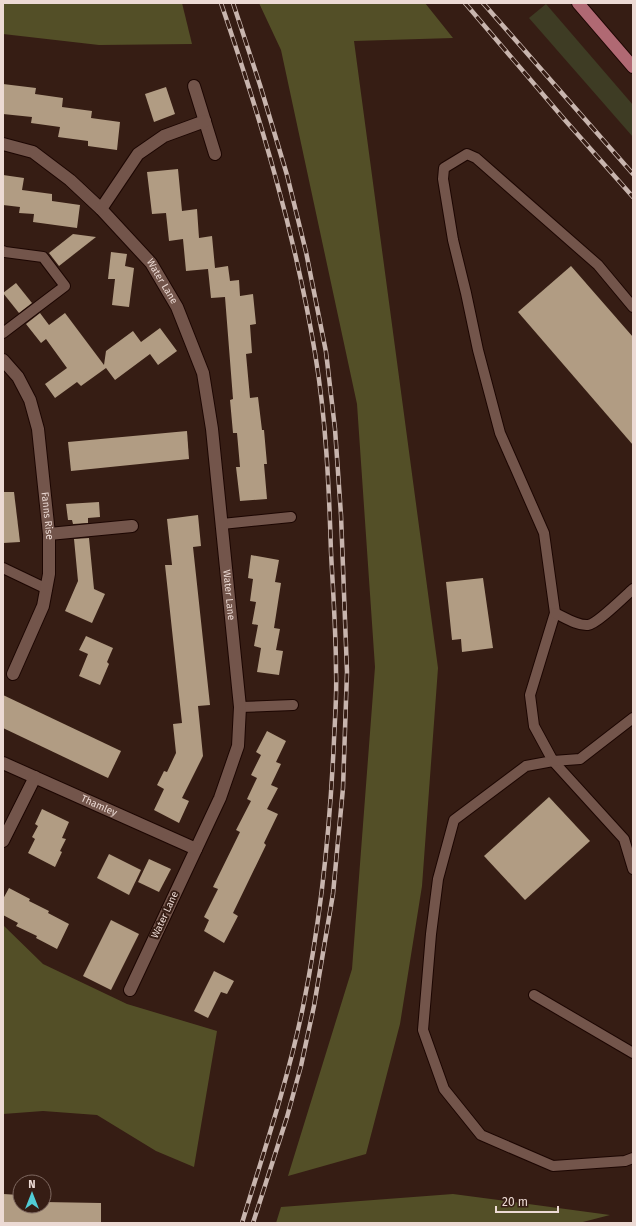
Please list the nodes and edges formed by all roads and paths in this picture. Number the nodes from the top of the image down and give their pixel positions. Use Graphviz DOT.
graph roads {
  1 [pos="578,3"];
  2 [pos="633,68"];
  3 [pos="194,86"];
  4 [pos="205,121"];
  5 [pos="3,144"];
  6 [pos="215,154"];
  7 [pos="101,209"];
  8 [pos="3,251"];
  9 [pos="633,307"];
  10 [pos="3,333"];
  11 [pos="3,360"];
  12 [pos="291,518"];
  13 [pos="222,524"];
  14 [pos="132,526"];
  15 [pos="49,534"];
  16 [pos="3,568"];
  17 [pos="47,588"];
  18 [pos="633,589"];
  19 [pos="555,613"];
  20 [pos="13,674"];
  21 [pos="293,705"];
  22 [pos="240,707"];
  23 [pos="633,718"];
  24 [pos="553,761"];
  25 [pos="3,763"];
  26 [pos="35,777"];
  27 [pos="3,841"];
  28 [pos="196,849"];
  29 [pos="633,869"];
  30 [pos="130,990"];
  31 [pos="534,995"];
  32 [pos="633,1052"];
  33 [pos="633,1158"];
  1 -- 2 [label="main road"];
  3 -- 4 [label="street"];
  4 -- 6 [label="street"];
  4 -- 7 [label="street"];
  5 -- 7 [label="street, Water Lane"];
  7 -- 13 [label="street, Water Lane"];
  8 -- 10 [label="lane"];
  9 -- 19 [label="lane"];
  11 -- 15 [label="street, Fanns Rise"];
  12 -- 13 [label="lane"];
  13 -- 22 [label="street, Water Lane"];
  14 -- 15 [label="street"];
  15 -- 17 [label="street, Fanns Rise"];
  16 -- 17 [label="lane"];
  17 -- 20 [label="street, Fanns Rise"];
  18 -- 19 [label="lane"];
  19 -- 24 [label="lane"];
  21 -- 22 [label="lane"];
  22 -- 28 [label="street, Water Lane"];
  23 -- 24 [label="lane"];
  24 -- 29 [label="lane"];
  24 -- 33 [label="lane"];
  25 -- 26 [label="street, Thamley"];
  26 -- 27 [label="street"];
  26 -- 28 [label="street, Thamley"];
  28 -- 30 [label="street, Water Lane"];
  31 -- 32 [label="lane"];
}
